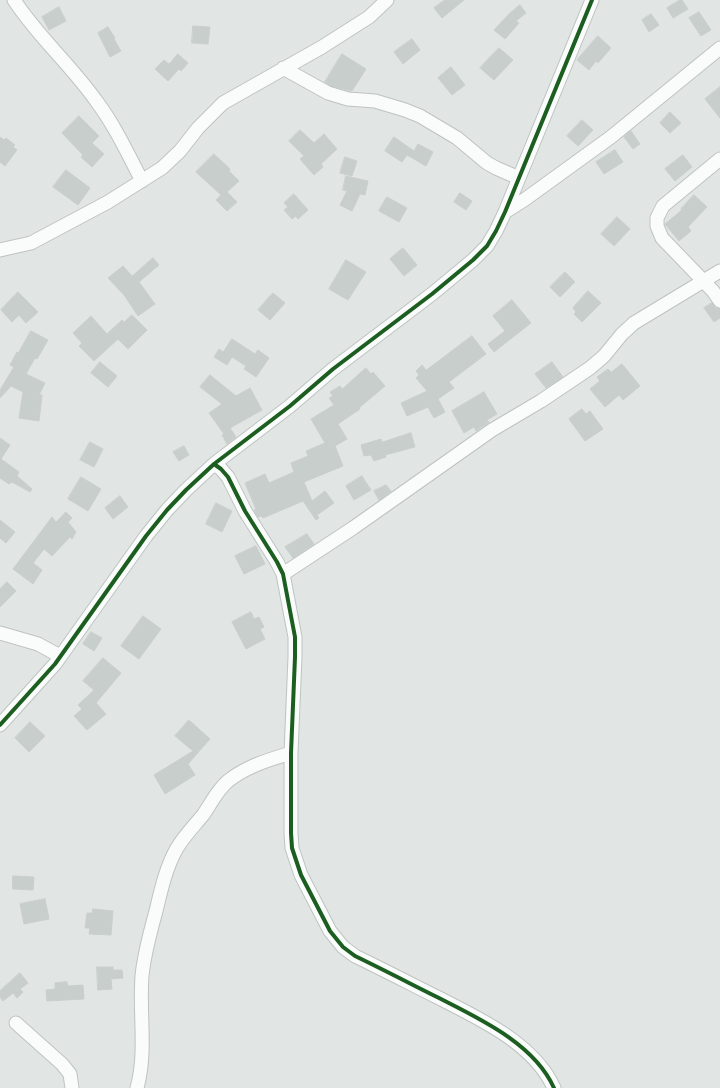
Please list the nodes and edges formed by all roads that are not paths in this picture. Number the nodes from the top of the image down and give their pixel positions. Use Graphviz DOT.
graph roads {
  1 [pos="14,0"];
  2 [pos="387,0"];
  3 [pos="592,0"];
  4 [pos="720,48"];
  5 [pos="283,68"];
  6 [pos="720,159"];
  7 [pos="519,178"];
  8 [pos="142,181"];
  9 [pos="505,212"];
  10 [pos="0,250"];
  11 [pos="720,271"];
  12 [pos="703,280"];
  13 [pos="720,301"];
  14 [pos="214,464"];
  15 [pos="283,574"];
  16 [pos="0,633"];
  17 [pos="60,656"];
  18 [pos="0,725"];
  19 [pos="291,753"];
  20 [pos="16,1023"];
  21 [pos="72,1088"];
  22 [pos="137,1088"];
  23 [pos="554,1088"];
  1 -- 8 [label="street"];
  2 -- 5 [label="street"];
  3 -- 7 [label="street"];
  4 -- 9 [label="street"];
  5 -- 7 [label="street"];
  5 -- 8 [label="street"];
  6 -- 12 [label="street"];
  7 -- 9 [label="street"];
  8 -- 10 [label="street"];
  9 -- 14 [label="street"];
  11 -- 12 [label="street"];
  12 -- 13 [label="street"];
  12 -- 15 [label="street"];
  14 -- 15 [label="street"];
  14 -- 17 [label="street"];
  15 -- 19 [label="street"];
  16 -- 17 [label="street"];
  17 -- 18 [label="street"];
  19 -- 22 [label="street"];
  19 -- 23 [label="street"];
  20 -- 21 [label="street"];
}
